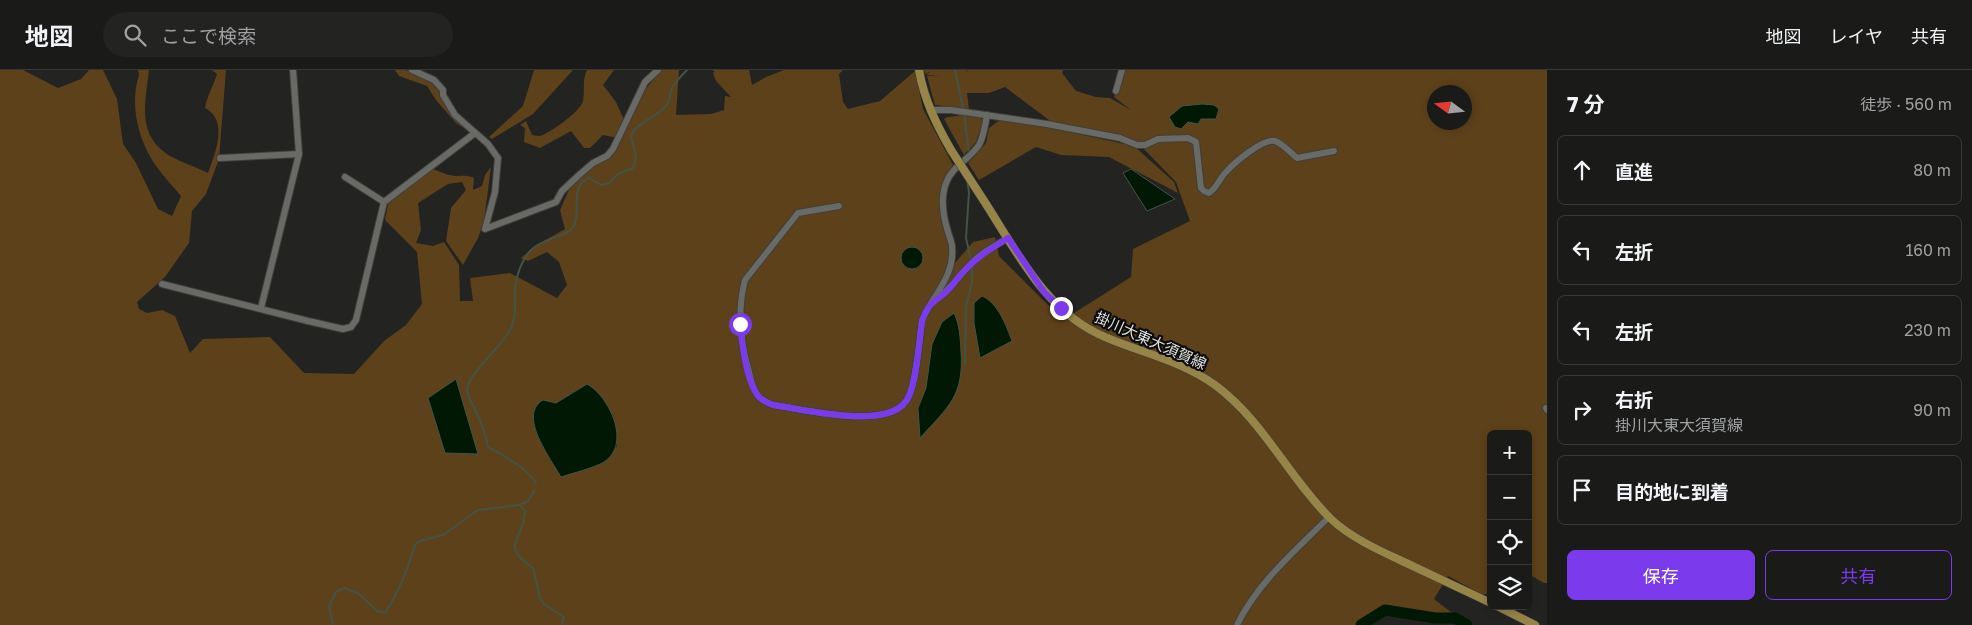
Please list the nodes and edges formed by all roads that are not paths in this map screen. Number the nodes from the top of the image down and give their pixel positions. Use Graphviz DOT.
graph roads {
  1 [pos="293,70"];
  2 [pos="412,70"];
  3 [pos="658,70"];
  4 [pos="919,70"];
  5 [pos="1122,70"];
  6 [pos="1116,91"];
  7 [pos="930,110"];
  8 [pos="987,115"];
  9 [pos="475,133"];
  10 [pos="1334,151"];
  11 [pos="298,154"];
  12 [pos="220,158"];
  13 [pos="345,177"];
  14 [pos="384,202"];
  15 [pos="839,206"];
  16 [pos="1008,238"];
  17 [pos="162,284"];
  18 [pos="933,301"];
  19 [pos="261,308"];
  20 [pos="1330,517"];
  21 [pos="1487,601"];
  22 [pos="1505,610"];
  23 [pos="1237,625"];
  24 [pos="1535,625"];
  1 -- 11 [label="street"];
  2 -- 9 [label="street"];
  3 -- 9 [label="street"];
  4 -- 7 [label="main road, 掛川大東大須賀線"];
  5 -- 6 [label="street"];
  7 -- 8 [label="street"];
  7 -- 16 [label="main road, 掛川大東大須賀線, bridge"];
  8 -- 10 [label="street"];
  8 -- 18 [label="street"];
  9 -- 14 [label="street"];
  11 -- 12 [label="street"];
  11 -- 19 [label="street"];
  13 -- 14 [label="street"];
  14 -- 19 [label="street"];
  15 -- 18 [label="street"];
  16 -- 18 [label="street"];
  16 -- 20 [label="main road, 掛川大東大須賀線"];
  17 -- 19 [label="street"];
  20 -- 21 [label="main road, 掛川大東大須賀線"];
  20 -- 23 [label="street"];
  22 -- 24 [label="main road"];
}
